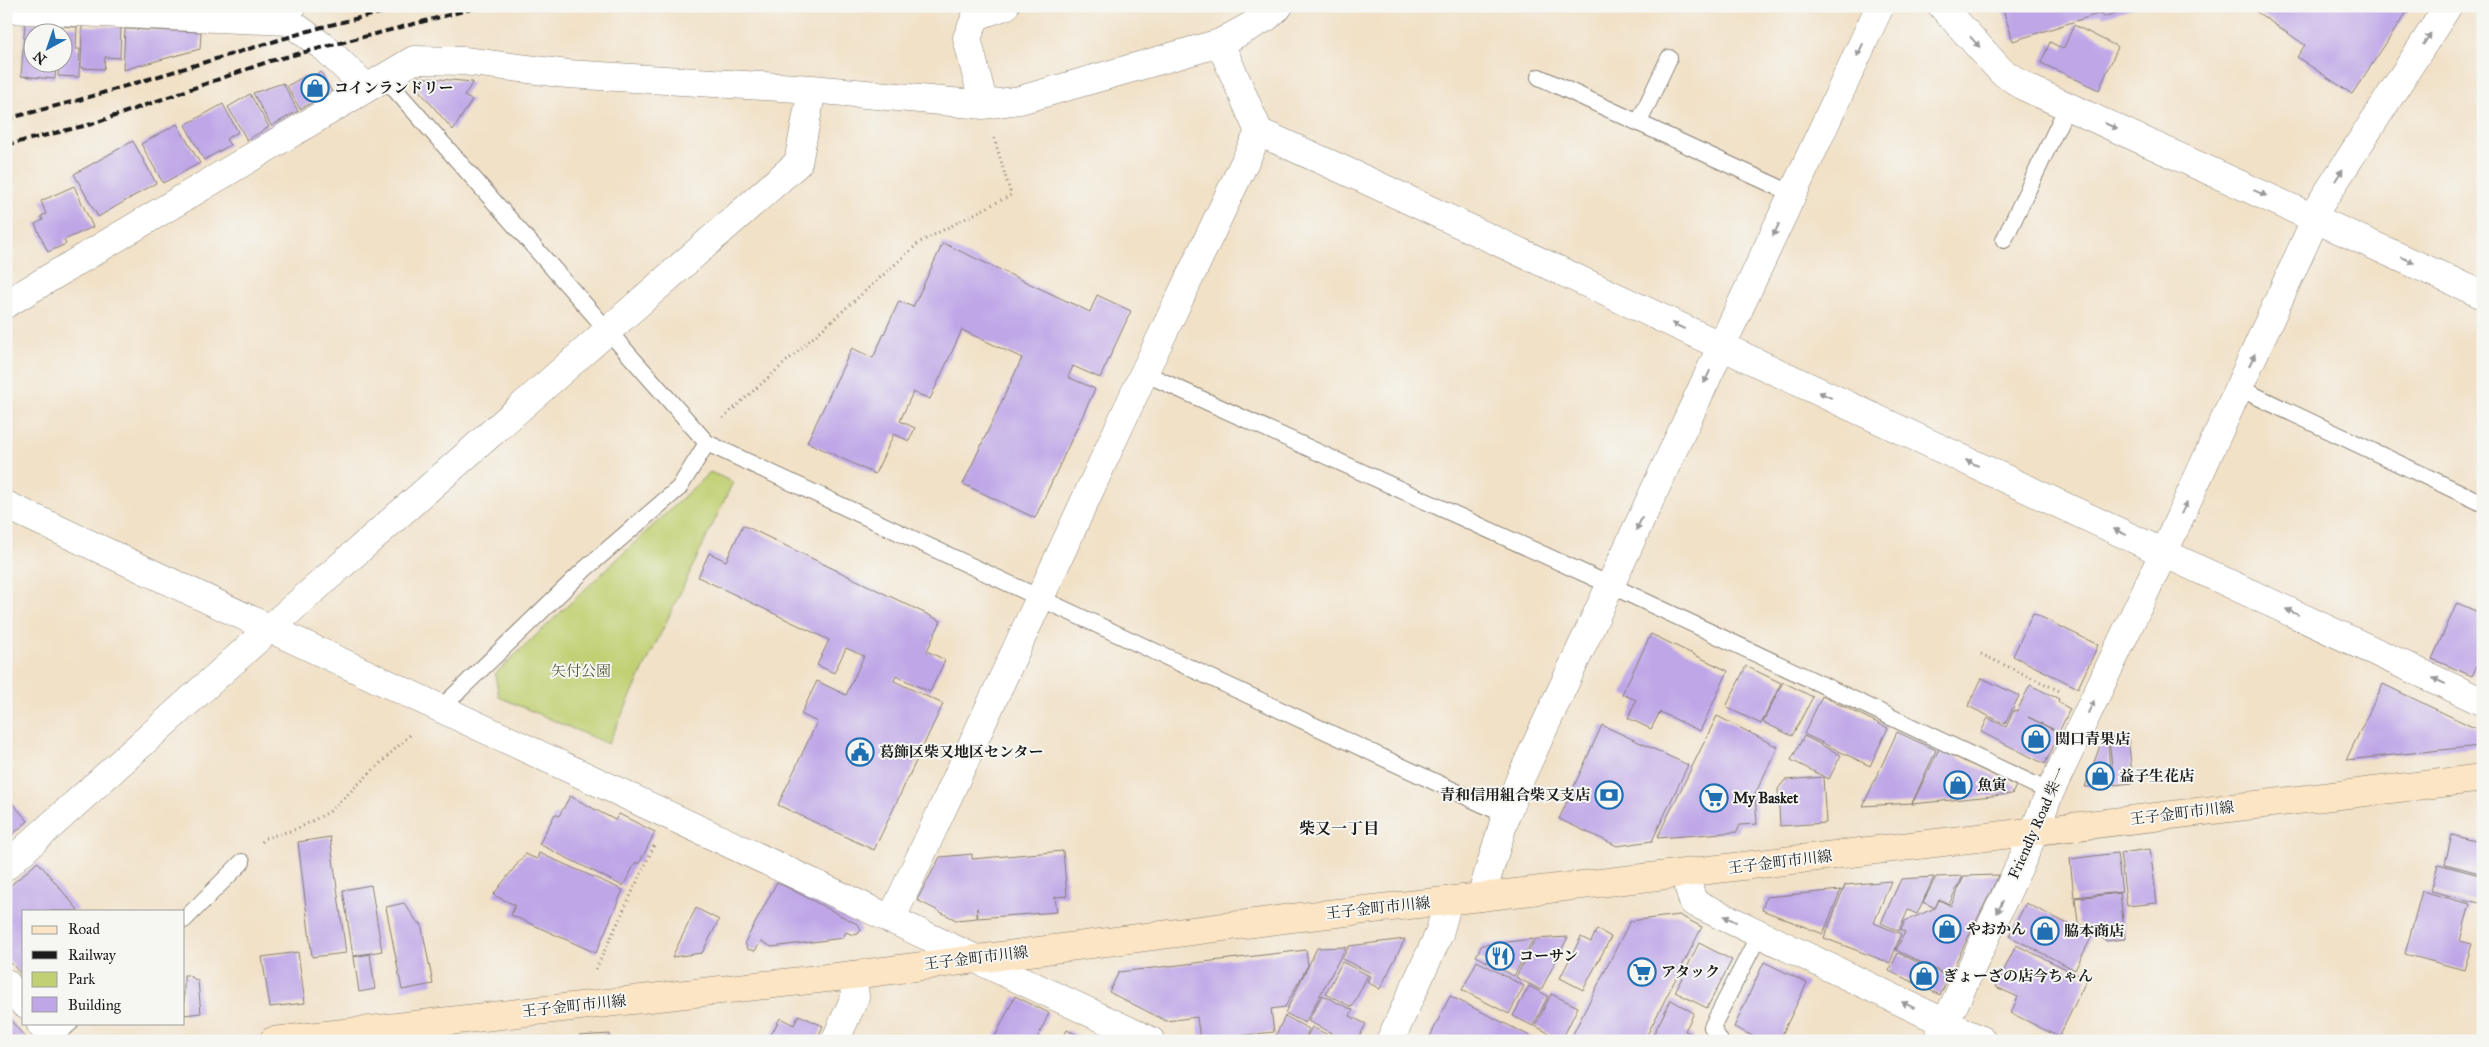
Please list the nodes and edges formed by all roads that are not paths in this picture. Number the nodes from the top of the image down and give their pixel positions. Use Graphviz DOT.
graph roads {
  1 [pos="1006,6"];
  2 [pos="1278,6"];
  3 [pos="1880,6"];
  4 [pos="1942,6"];
  5 [pos="2448,6"];
  6 [pos="13,8"];
  7 [pos="290,14"];
  8 [pos="1220,43"];
  9 [pos="1669,58"];
  10 [pos="1539,77"];
  11 [pos="376,82"];
  12 [pos="812,89"];
  13 [pos="984,105"];
  14 [pos="2067,106"];
  15 [pos="1639,122"];
  16 [pos="1259,132"];
  17 [pos="1793,194"];
  18 [pos="2315,217"];
  19 [pos="2004,240"];
  20 [pos="2483,294"];
  21 [pos="6,304"];
  22 [pos="608,330"];
  23 [pos="1722,347"];
  24 [pos="1144,373"];
  25 [pos="2239,388"];
  26 [pos="707,443"];
  27 [pos="2480,502"];
  28 [pos="6,505"];
  29 [pos="2164,552"];
  30 [pos="1610,585"];
  31 [pos="1040,598"];
  32 [pos="269,629"];
  33 [pos="2483,702"];
  34 [pos="442,708"];
  35 [pos="2483,778"];
  36 [pos="2050,792"];
  37 [pos="1506,815"];
  38 [pos="2034,831"];
  39 [pos="242,862"];
  40 [pos="6,866"];
  41 [pos="1685,874"];
  42 [pos="1481,898"];
  43 [pos="1448,901"];
  44 [pos="185,919"];
  45 [pos="891,920"];
  46 [pos="1760,934"];
  47 [pos="972,958"];
  48 [pos="853,975"];
  49 [pos="6,983"];
  50 [pos="22,1002"];
  51 [pos="1941,1032"];
  52 [pos="273,1041"];
  53 [pos="834,1041"];
  54 [pos="1151,1041"];
  55 [pos="1390,1041"];
  56 [pos="1720,1041"];
  57 [pos="1984,1041"];
  1 -- 13 [label="street"];
  2 -- 8 [label="street"];
  3 -- 17 [label="street, one-way"];
  4 -- 14 [label="street, one-way"];
  18 -- 5 [label="street, Friendly Road 柴一, one-way"];
  6 -- 7 [label="street"];
  7 -- 11 [label="street"];
  8 -- 13 [label="street"];
  8 -- 16 [label="street"];
  9 -- 15 [label="lane"];
  10 -- 15 [label="lane"];
  11 -- 12 [label="street"];
  11 -- 21 [label="street"];
  11 -- 22 [label="lane"];
  12 -- 13 [label="street"];
  12 -- 22 [label="street"];
  14 -- 18 [label="street, one-way"];
  14 -- 19 [label="lane"];
  15 -- 17 [label="lane"];
  23 -- 16 [label="street, one-way"];
  16 -- 24 [label="street"];
  17 -- 23 [label="street, one-way"];
  18 -- 20 [label="street, one-way"];
  25 -- 18 [label="street, Friendly Road 柴一, one-way"];
  22 -- 26 [label="lane"];
  22 -- 32 [label="street"];
  29 -- 23 [label="street, one-way"];
  23 -- 30 [label="street, one-way"];
  24 -- 30 [label="lane"];
  24 -- 31 [label="street"];
  25 -- 27 [label="lane"];
  29 -- 25 [label="street, Friendly Road 柴一, one-way"];
  26 -- 31 [label="lane"];
  26 -- 34 [label="lane"];
  28 -- 32 [label="street"];
  33 -- 29 [label="street, one-way"];
  36 -- 29 [label="street, Friendly Road 柴一, one-way"];
  30 -- 36 [label="lane"];
  30 -- 37 [label="street"];
  31 -- 37 [label="lane"];
  31 -- 45 [label="street"];
  32 -- 34 [label="street"];
  32 -- 40 [label="street"];
  34 -- 45 [label="street"];
  35 -- 38 [label="main road, 王子金町市川線"];
  36 -- 38 [label="street, Friendly Road 柴一"];
  37 -- 42 [label="street"];
  38 -- 41 [label="main road, 王子金町市川線"];
  38 -- 51 [label="street, Friendly Road 柴一, one-way"];
  39 -- 44 [label="lane"];
  41 -- 42 [label="main road, 王子金町市川線"];
  46 -- 41 [label="street, one-way"];
  42 -- 43 [label="main road, 王子金町市川線"];
  43 -- 47 [label="main road, 王子金町市川線"];
  43 -- 55 [label="street"];
  45 -- 47 [label="street"];
  51 -- 46 [label="street, one-way"];
  46 -- 56 [label="lane"];
  47 -- 48 [label="main road, 王子金町市川線"];
  47 -- 54 [label="street"];
  48 -- 52 [label="main road, 王子金町市川線"];
  48 -- 53 [label="street"];
  49 -- 50 [label="street"];
  51 -- 57 [label="street"];
}
